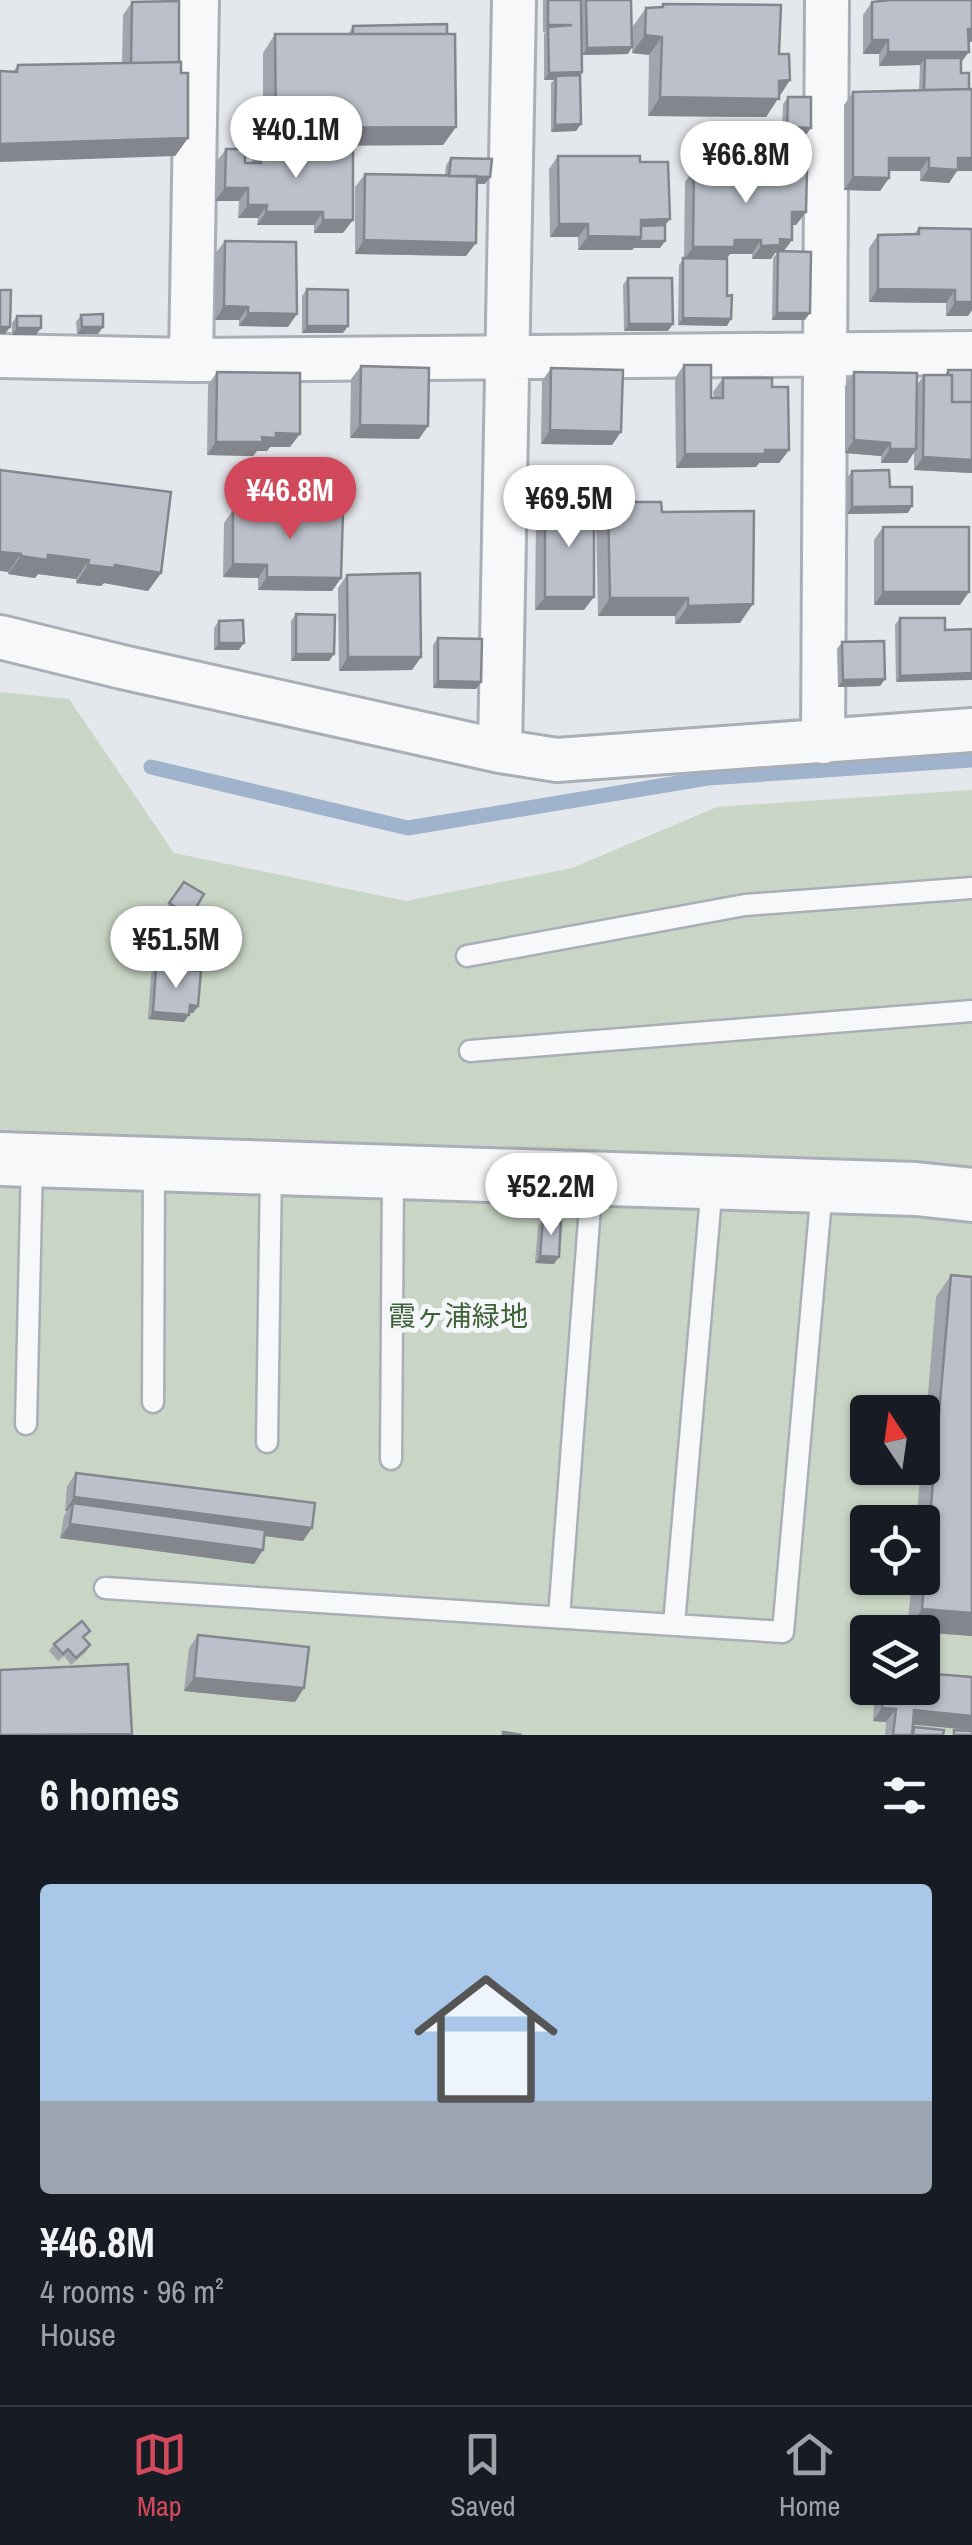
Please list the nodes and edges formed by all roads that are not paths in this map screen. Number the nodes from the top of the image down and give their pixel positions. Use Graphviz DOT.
graph roads {
  1 [pos="197,0"];
  2 [pos="514,0"];
  3 [pos="827,0"];
  4 [pos="826,354"];
  5 [pos="972,354"];
  6 [pos="0,356"];
  7 [pos="506,358"];
  8 [pos="191,360"];
  9 [pos="0,636"];
  10 [pos="972,730"];
  11 [pos="824,742"];
  12 [pos="500,750"];
  13 [pos="972,888"];
  14 [pos="467,956"];
  15 [pos="972,1011"];
  16 [pos="470,1051"];
  17 [pos="16,1160"];
  18 [pos="154,1163"];
  19 [pos="271,1167"];
  20 [pos="393,1172"];
  21 [pos="592,1178"];
  22 [pos="712,1182"];
  23 [pos="822,1186"];
  24 [pos="972,1195"];
  25 [pos="153,1402"];
  26 [pos="26,1424"];
  27 [pos="267,1442"];
  28 [pos="390,1459"];
  29 [pos="104,1588"];
  30 [pos="559,1617"];
  31 [pos="674,1624"];
  1 -- 8 [label="street"];
  2 -- 7 [label="street"];
  3 -- 4 [label="street"];
  4 -- 5 [label="street"];
  4 -- 7 [label="street"];
  4 -- 11 [label="street"];
  6 -- 8 [label="street"];
  7 -- 8 [label="street"];
  7 -- 12 [label="street"];
  9 -- 12 [label="street"];
  10 -- 11 [label="street"];
  11 -- 12 [label="street"];
  13 -- 14 [label="lane"];
  15 -- 16 [label="lane"];
  17 -- 18 [label="street"];
  17 -- 26 [label="lane"];
  18 -- 19 [label="street"];
  18 -- 25 [label="lane"];
  19 -- 20 [label="street"];
  19 -- 27 [label="lane"];
  20 -- 21 [label="street"];
  20 -- 28 [label="lane"];
  21 -- 22 [label="street"];
  21 -- 30 [label="lane"];
  22 -- 23 [label="street"];
  22 -- 31 [label="lane"];
  23 -- 24 [label="street"];
  23 -- 31 [label="lane"];
  29 -- 30 [label="lane"];
  30 -- 31 [label="lane"];
}
